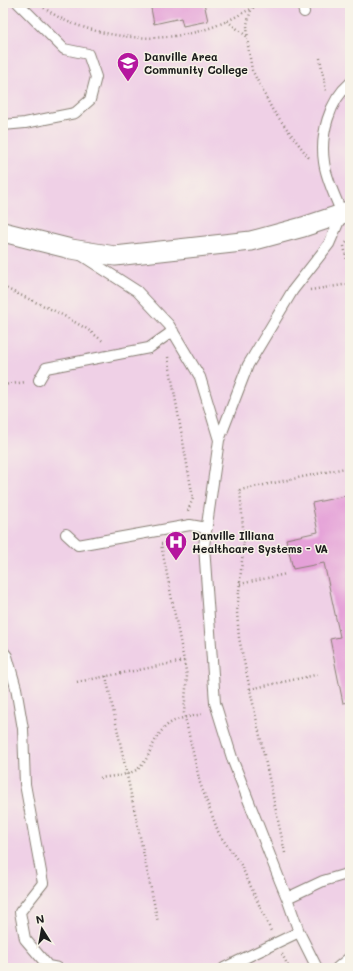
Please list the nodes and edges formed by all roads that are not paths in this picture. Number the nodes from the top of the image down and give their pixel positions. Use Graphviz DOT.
graph roads {
  1 [pos="18,3"];
  2 [pos="350,83"];
  3 [pos="3,124"];
  4 [pos="346,212"];
  5 [pos="3,232"];
  6 [pos="71,249"];
  7 [pos="172,330"];
  8 [pos="39,380"];
  9 [pos="219,440"];
  10 [pos="207,528"];
  11 [pos="66,534"];
  12 [pos="3,651"];
  13 [pos="350,873"];
  14 [pos="287,898"];
  15 [pos="299,932"];
  16 [pos="350,957"];
  17 [pos="58,968"];
  18 [pos="224,968"];
  19 [pos="317,968"];
  20 [pos="337,968"];
  1 -- 3 [label="lane"];
  2 -- 4 [label="lane"];
  4 -- 6 [label="street"];
  4 -- 9 [label="lane"];
  5 -- 6 [label="street"];
  6 -- 7 [label="lane"];
  7 -- 8 [label="lane"];
  7 -- 9 [label="lane"];
  9 -- 10 [label="lane"];
  10 -- 11 [label="lane"];
  10 -- 14 [label="lane"];
  12 -- 17 [label="lane"];
  13 -- 14 [label="lane"];
  14 -- 15 [label="lane"];
  15 -- 18 [label="lane"];
  15 -- 19 [label="lane"];
  16 -- 20 [label="lane"];
}
